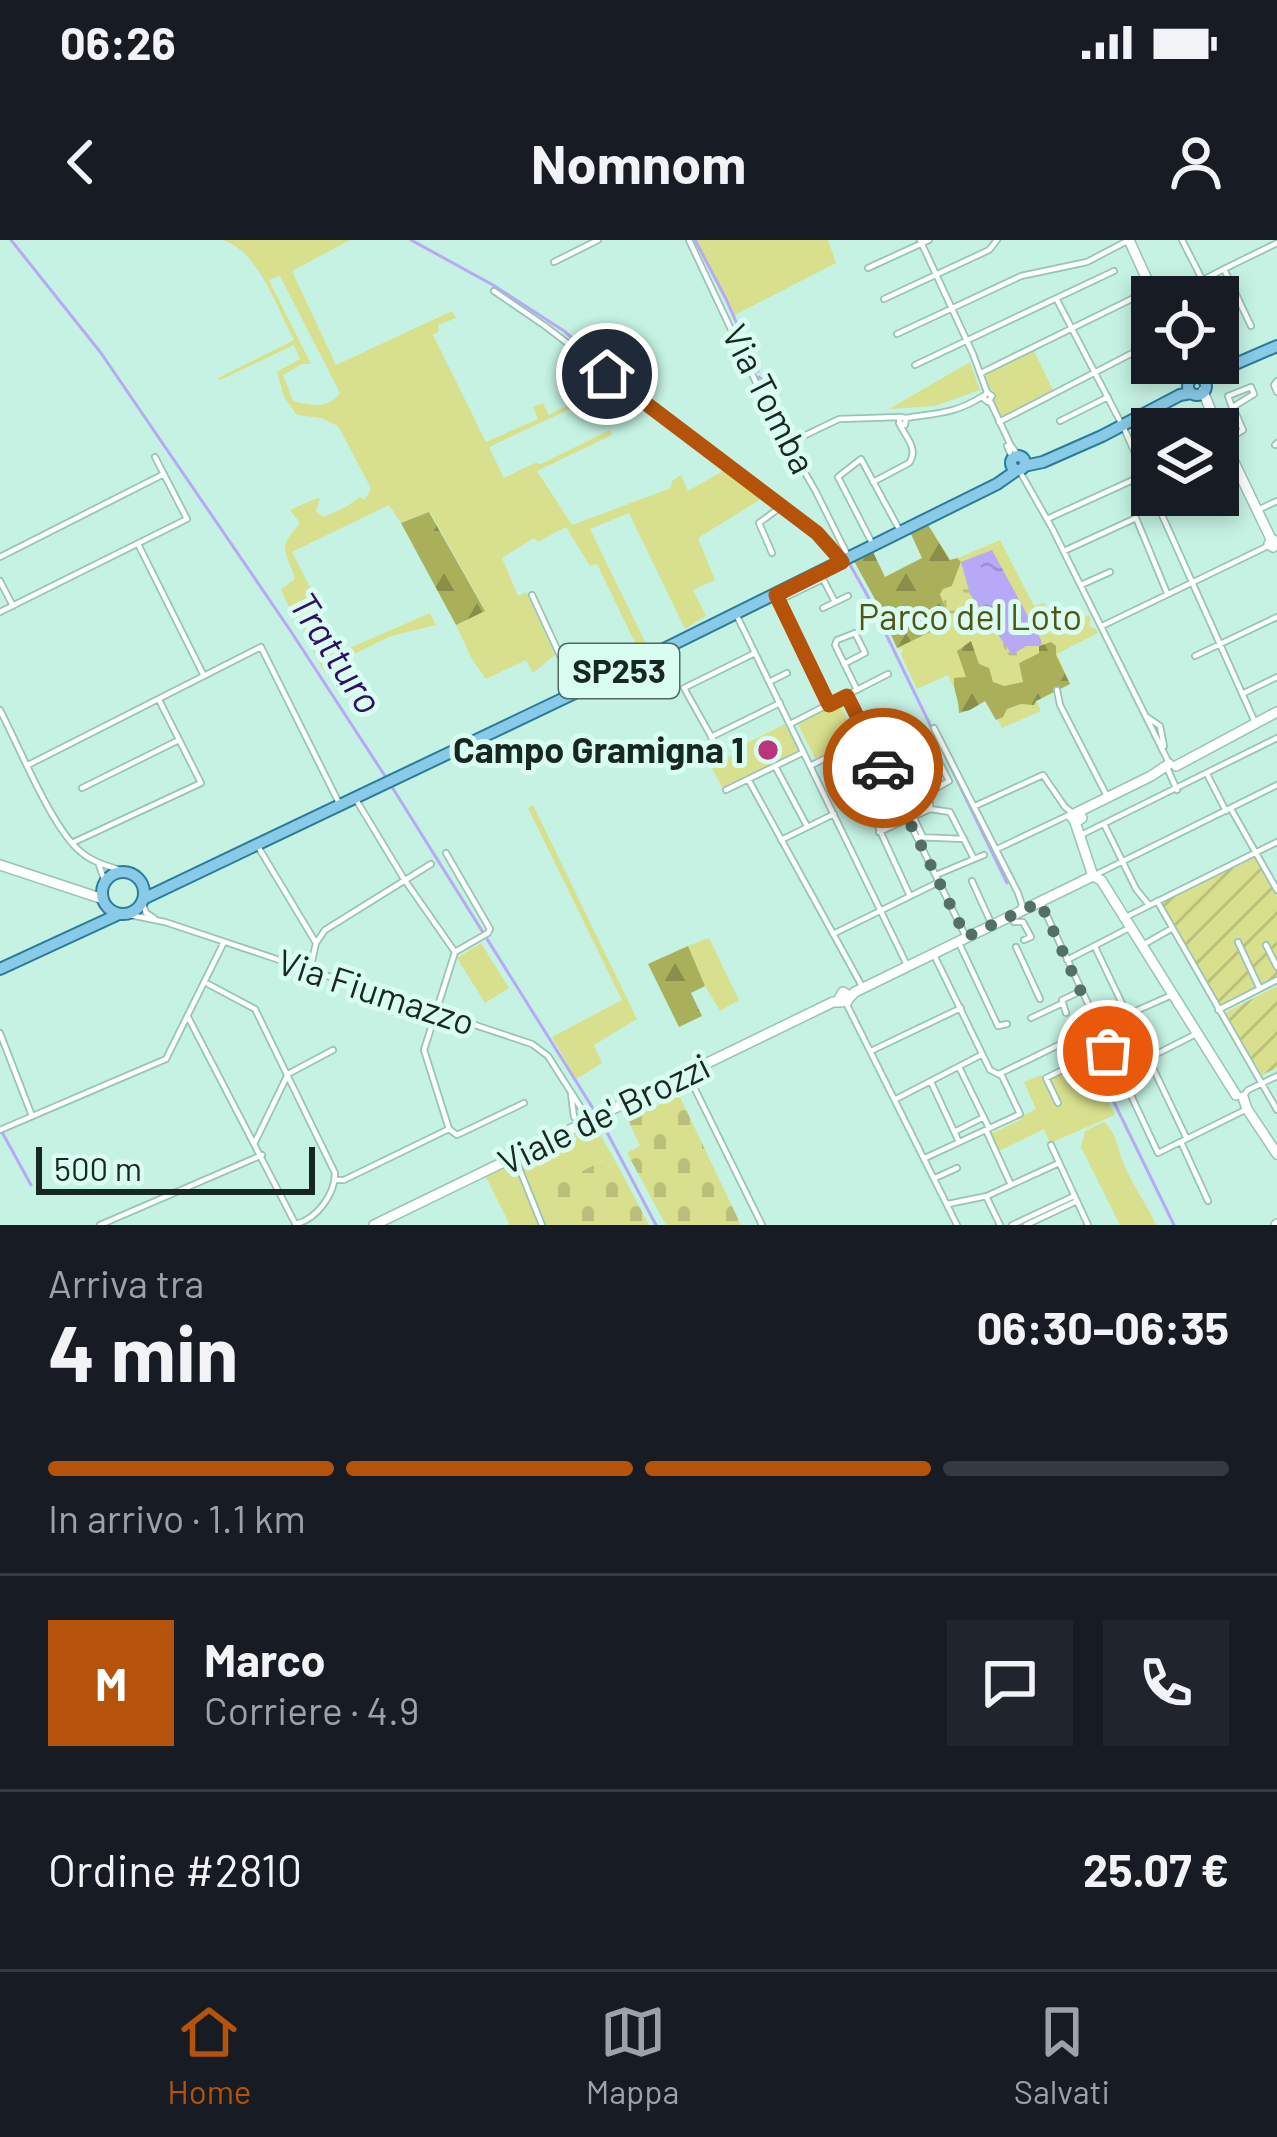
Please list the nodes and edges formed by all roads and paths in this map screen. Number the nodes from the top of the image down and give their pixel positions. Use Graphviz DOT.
graph roads {
  1 [pos="598,240"];
  2 [pos="689,240"];
  3 [pos="997,240"];
  4 [pos="1129,240"];
  5 [pos="1182,240"];
  6 [pos="923,241"];
  7 [pos="1276,245"];
  8 [pos="554,262"];
  9 [pos="868,268"];
  10 [pos="1224,268"];
  11 [pos="1114,271"];
  12 [pos="936,275"];
  13 [pos="1152,276"];
  14 [pos="1200,276"];
  15 [pos="1208,276"];
  16 [pos="494,290"];
  17 [pos="1056,298"];
  18 [pos="884,299"];
  19 [pos="1131,306"];
  20 [pos="951,308"];
  21 [pos="1251,326"];
  22 [pos="1072,328"];
  23 [pos="897,334"];
  24 [pos="967,340"];
  25 [pos="1277,347"];
  26 [pos="1131,354"];
  27 [pos="915,365"];
  28 [pos="982,373"];
  29 [pos="1095,373"];
  30 [pos="1277,381"];
  31 [pos="1196,384"];
  32 [pos="1198,388"];
  33 [pos="1277,392"];
  34 [pos="1108,398"];
  35 [pos="985,399"];
  36 [pos="1208,408"];
  37 [pos="1233,410"];
  38 [pos="902,420"];
  39 [pos="1060,421"];
  40 [pos="999,422"];
  41 [pos="1122,425"];
  42 [pos="787,444"];
  43 [pos="1131,445"];
  44 [pos="155,457"];
  45 [pos="1019,466"];
  46 [pos="1239,473"];
  47 [pos="164,474"];
  48 [pos="1131,481"];
  49 [pos="873,482"];
  50 [pos="1277,501"];
  51 [pos="782,506"];
  52 [pos="1257,511"];
  53 [pos="1163,516"];
  54 [pos="1047,519"];
  55 [pos="901,532"];
  56 [pos="138,544"];
  57 [pos="1274,544"];
  58 [pos="874,546"];
  59 [pos="1064,551"];
  60 [pos="772,553"];
  61 [pos="0,556"];
  62 [pos="845,560"];
  63 [pos="1110,572"];
  64 [pos="0,581"];
  65 [pos="1192,581"];
  66 [pos="1081,585"];
  67 [pos="1167,593"];
  68 [pos="532,596"];
  69 [pos="848,596"];
  70 [pos="777,598"];
  71 [pos="835,602"];
  72 [pos="13,606"];
  73 [pos="823,608"];
  74 [pos="0,612"];
  75 [pos="736,614"];
  76 [pos="1277,617"];
  77 [pos="1102,626"];
  78 [pos="1221,644"];
  79 [pos="755,653"];
  80 [pos="1195,656"];
  81 [pos="844,664"];
  82 [pos="787,673"];
  83 [pos="888,674"];
  84 [pos="204,676"];
  85 [pos="1277,677"];
  86 [pos="769,682"];
  87 [pos="857,691"];
  88 [pos="1058,691"];
  89 [pos="577,692"];
  90 [pos="1243,693"];
  91 [pos="847,696"];
  92 [pos="159,699"];
  93 [pos="780,704"];
  94 [pos="829,705"];
  95 [pos="0,710"];
  96 [pos="1277,712"];
  97 [pos="1256,723"];
  98 [pos="790,724"];
  99 [pos="934,728"];
  100 [pos="711,737"];
  101 [pos="868,737"];
  102 [pos="1277,738"];
  103 [pos="179,740"];
  104 [pos="716,745"];
  105 [pos="803,752"];
  106 [pos="28,765"];
  107 [pos="1172,765"];
  108 [pos="776,766"];
  109 [pos="810,766"];
  110 [pos="884,770"];
  111 [pos="1207,774"];
  112 [pos="748,779"];
  113 [pos="1277,785"];
  114 [pos="82,788"];
  115 [pos="726,790"];
  116 [pos="1177,790"];
  117 [pos="926,794"];
  118 [pos="355,798"];
  119 [pos="1108,798"];
  120 [pos="340,805"];
  121 [pos="975,806"];
  122 [pos="930,808"];
  123 [pos="1228,810"];
  124 [pos="833,814"];
  125 [pos="1076,816"];
  126 [pos="910,817"];
  127 [pos="1105,824"];
  128 [pos="807,826"];
  129 [pos="879,832"];
  130 [pos="1080,836"];
  131 [pos="920,837"];
  132 [pos="964,839"];
  133 [pos="781,840"];
  134 [pos="1277,842"];
  135 [pos="72,843"];
  136 [pos="257,845"];
  137 [pos="997,849"];
  138 [pos="1256,852"];
  139 [pos="446,853"];
  140 [pos="984,855"];
  141 [pos="974,860"];
  142 [pos="94,861"];
  143 [pos="1123,862"];
  144 [pos="431,864"];
  145 [pos="0,865"];
  146 [pos="131,874"];
  147 [pos="1093,876"];
  148 [pos="191,877"];
  149 [pos="404,879"];
  150 [pos="937,879"];
  151 [pos="972,881"];
  152 [pos="104,883"];
  153 [pos="77,890"];
  154 [pos="1277,890"];
  155 [pos="1018,893"];
  156 [pos="910,896"];
  157 [pos="143,900"];
  158 [pos="103,901"];
  159 [pos="1156,901"];
  160 [pos="1036,903"];
  161 [pos="1149,905"];
  162 [pos="881,910"];
  163 [pos="122,914"];
  164 [pos="1015,916"];
  165 [pos="165,922"];
  166 [pos="1126,923"];
  167 [pos="992,925"];
  168 [pos="88,926"];
  169 [pos="1171,929"];
  170 [pos="833,934"];
  171 [pos="1026,938"];
  172 [pos="962,939"];
  173 [pos="224,942"];
  174 [pos="1238,942"];
  175 [pos="316,943"];
  176 [pos="1266,945"];
  177 [pos="1142,946"];
  178 [pos="1037,947"];
  179 [pos="1095,947"];
  180 [pos="455,952"];
  181 [pos="933,953"];
  182 [pos="1067,960"];
  183 [pos="908,965"];
  184 [pos="1277,967"];
  185 [pos="0,969"];
  186 [pos="310,970"];
  187 [pos="1277,980"];
  188 [pos="206,982"];
  189 [pos="1259,987"];
  190 [pos="1081,991"];
  191 [pos="1172,994"];
  192 [pos="847,998"];
  193 [pos="1040,1000"];
  194 [pos="1063,1003"];
  195 [pos="961,1008"];
  196 [pos="1218,1010"];
  197 [pos="436,1011"];
  198 [pos="1066,1013"];
  199 [pos="1127,1015"];
  200 [pos="188,1017"];
  201 [pos="1031,1018"];
  202 [pos="1007,1024"];
  203 [pos="1097,1028"];
  204 [pos="0,1033"];
  205 [pos="1198,1033"];
  206 [pos="1071,1039"];
  207 [pos="1064,1043"];
  208 [pos="333,1050"];
  209 [pos="871,1052"];
  210 [pos="982,1054"];
  211 [pos="1148,1059"];
  212 [pos="959,1066"];
  213 [pos="687,1073"];
  214 [pos="1119,1073"];
  215 [pos="288,1074"];
  216 [pos="999,1074"];
  217 [pos="1277,1076"];
  218 [pos="931,1081"];
  219 [pos="1262,1083"];
  220 [pos="570,1088"];
  221 [pos="1241,1096"];
  222 [pos="896,1099"];
  223 [pos="524,1102"];
  224 [pos="1058,1103"];
  225 [pos="1277,1110"];
  226 [pos="32,1116"];
  227 [pos="984,1118"];
  228 [pos="584,1120"];
  229 [pos="987,1129"];
  230 [pos="0,1130"];
  231 [pos="449,1130"];
  232 [pos="955,1131"];
  233 [pos="1184,1141"];
  234 [pos="255,1142"];
  235 [pos="959,1142"];
  236 [pos="1051,1145"];
  237 [pos="1277,1154"];
  238 [pos="262,1155"];
  239 [pos="515,1158"];
  240 [pos="925,1158"];
  241 [pos="1059,1163"];
  242 [pos="958,1168"];
  243 [pos="935,1178"];
  244 [pos="336,1180"];
  245 [pos="1011,1185"];
  246 [pos="987,1196"];
  247 [pos="1076,1199"];
  248 [pos="1208,1201"];
  249 [pos="947,1204"];
  250 [pos="100,1225"];
  251 [pos="296,1225"];
  252 [pos="374,1225"];
  253 [pos="542,1225"];
  254 [pos="762,1225"];
  255 [pos="957,1225"];
  256 [pos="1000,1225"];
  257 [pos="1012,1225"];
  258 [pos="1026,1225"];
  259 [pos="1088,1225"];
  1 -- 8 [label="street"];
  2 -- 42 [label="street, Via Tomba"];
  3 -- 12 [label="street"];
  4 -- 13 [label="street"];
  4 -- 20 [label="street"];
  5 -- 14 [label="street"];
  6 -- 9 [label="street"];
  6 -- 12 [label="street"];
  7 -- 10 [label="street"];
  10 -- 15 [label="street"];
  10 -- 21 [label="street"];
  11 -- 17 [label="street"];
  12 -- 18 [label="street"];
  12 -- 20 [label="street"];
  16 -- 51 [label="street"];
  17 -- 22 [label="street"];
  17 -- 24 [label="street"];
  19 -- 22 [label="street"];
  20 -- 23 [label="street"];
  20 -- 24 [label="street"];
  22 -- 28 [label="street"];
  22 -- 29 [label="street"];
  24 -- 27 [label="street"];
  24 -- 28 [label="street"];
  25 -- 32 [label="main road"];
  26 -- 29 [label="street"];
  28 -- 35 [label="street"];
  29 -- 34 [label="street"];
  29 -- 40 [label="street"];
  30 -- 33 [label="street"];
  31 -- 32 [label="street"];
  32 -- 36 [label="street"];
  32 -- 41 [label="main road"];
  34 -- 39 [label="street"];
  34 -- 41 [label="street"];
  35 -- 38 [label="street"];
  35 -- 40 [label="street"];
  35 -- 45 [label="street"];
  37 -- 37 [label="street"];
  38 -- 42 [label="street"];
  38 -- 49 [label="street"];
  40 -- 45 [label="street"];
  41 -- 43 [label="street"];
  41 -- 45 [label="main road"];
  42 -- 62 [label="street, Via Tomba"];
  44 -- 47 [label="street"];
  45 -- 54 [label="street"];
  45 -- 55 [label="main road, SP253"];
  46 -- 52 [label="street"];
  47 -- 56 [label="street"];
  47 -- 61 [label="street"];
  48 -- 54 [label="street"];
  49 -- 55 [label="street"];
  49 -- 58 [label="street"];
  50 -- 52 [label="street"];
  51 -- 60 [label="street"];
  51 -- 62 [label="street"];
  52 -- 57 [label="street"];
  53 -- 65 [label="street"];
  54 -- 59 [label="street"];
  55 -- 58 [label="main road, SP253"];
  56 -- 72 [label="street"];
  56 -- 84 [label="street"];
  57 -- 65 [label="street"];
  58 -- 62 [label="main road, SP253"];
  59 -- 66 [label="street"];
  59 -- 67 [label="street"];
  62 -- 70 [label="main road, SP253"];
  63 -- 66 [label="street"];
  64 -- 72 [label="street"];
  65 -- 67 [label="street"];
  65 -- 78 [label="street"];
  66 -- 77 [label="street"];
  67 -- 77 [label="street"];
  68 -- 89 [label="street"];
  69 -- 71 [label="street"];
  70 -- 71 [label="street"];
  70 -- 75 [label="main road, SP253"];
  70 -- 94 [label="street"];
  71 -- 73 [label="street"];
  72 -- 74 [label="street"];
  75 -- 79 [label="street"];
  75 -- 89 [label="main road, SP253"];
  76 -- 78 [label="street"];
  77 -- 107 [label="street"];
  78 -- 80 [label="street"];
  78 -- 90 [label="street"];
  79 -- 86 [label="street"];
  79 -- 100 [label="street"];
  81 -- 81 [label="street"];
  81 -- 87 [label="street"];
  82 -- 86 [label="street"];
  83 -- 87 [label="street"];
  84 -- 92 [label="street"];
  84 -- 120 [label="street"];
  85 -- 90 [label="street"];
  86 -- 93 [label="street"];
  87 -- 91 [label="street"];
  88 -- 119 [label="street"];
  89 -- 118 [label="main road, SP253"];
  90 -- 97 [label="street"];
  91 -- 94 [label="street"];
  91 -- 101 [label="street"];
  92 -- 103 [label="street"];
  92 -- 106 [label="street"];
  93 -- 98 [label="street"];
  93 -- 100 [label="street"];
  94 -- 98 [label="street"];
  95 -- 106 [label="street"];
  96 -- 97 [label="street"];
  97 -- 107 [label="street"];
  98 -- 105 [label="street"];
  99 -- 121 [label="street"];
  100 -- 104 [label="street"];
  101 -- 109 [label="street"];
  101 -- 110 [label="street"];
  102 -- 111 [label="street"];
  103 -- 114 [label="street"];
  103 -- 135 [label="street"];
  105 -- 108 [label="street"];
  105 -- 109 [label="street"];
  106 -- 135 [label="street"];
  107 -- 116 [label="street"];
  107 -- 119 [label="street"];
  108 -- 112 [label="street"];
  108 -- 128 [label="street"];
  109 -- 124 [label="street"];
  110 -- 126 [label="street"];
  110 -- 129 [label="street"];
  111 -- 116 [label="street"];
  111 -- 123 [label="street"];
  112 -- 115 [label="street"];
  112 -- 133 [label="street"];
  113 -- 123 [label="street"];
  116 -- 127 [label="street"];
  117 -- 117 [label="street"];
  117 -- 122 [label="street"];
  118 -- 120 [label="main road, SP253"];
  118 -- 149 [label="street"];
  119 -- 125 [label="street"];
  120 -- 136 [label="main road, SP253"];
  121 -- 125 [label="street"];
  121 -- 137 [label="street"];
  122 -- 126 [label="street"];
  122 -- 132 [label="street"];
  123 -- 138 [label="street"];
  123 -- 143 [label="street"];
  124 -- 128 [label="street"];
  124 -- 162 [label="street"];
  125 -- 130 [label="street"];
  125 -- 137 [label="street"];
  126 -- 129 [label="street"];
  126 -- 131 [label="street"];
  127 -- 130 [label="street"];
  127 -- 143 [label="street"];
  128 -- 133 [label="street"];
  129 -- 156 [label="street"];
  130 -- 147 [label="street"];
  131 -- 132 [label="street"];
  131 -- 150 [label="street"];
  132 -- 141 [label="street"];
  133 -- 170 [label="street"];
  134 -- 138 [label="street"];
  135 -- 142 [label="street"];
  136 -- 148 [label="main road, SP253"];
  136 -- 175 [label="street"];
  137 -- 155 [label="street"];
  138 -- 154 [label="street"];
  138 -- 159 [label="street"];
  139 -- 180 [label="street"];
  140 -- 141 [label="street"];
  141 -- 150 [label="street"];
  142 -- 146 [label="street"];
  142 -- 152 [label="street"];
  143 -- 147 [label="street"];
  143 -- 161 [label="street"];
  144 -- 149 [label="street"];
  145 -- 153 [label="street"];
  146 -- 148 [label="main road, SP253"];
  146 -- 152 [label="main road, SP253"];
  146 -- 157 [label="main road"];
  147 -- 160 [label="street, Viale de' Brozzi"];
  147 -- 166 [label="street"];
  148 -- 157 [label="main road, SP253"];
  149 -- 175 [label="street"];
  149 -- 180 [label="street"];
  150 -- 156 [label="street"];
  150 -- 172 [label="street"];
  151 -- 167 [label="street"];
  152 -- 153 [label="street"];
  152 -- 158 [label="main road"];
  153 -- 158 [label="street"];
  155 -- 160 [label="street"];
  155 -- 164 [label="street"];
  156 -- 162 [label="street"];
  157 -- 163 [label="main road, SP253"];
  157 -- 165 [label="street, Via Fiumazzo"];
  158 -- 163 [label="main road"];
  158 -- 168 [label="main road"];
  159 -- 161 [label="street"];
  159 -- 169 [label="street"];
  160 -- 164 [label="street, Viale de' Brozzi"];
  160 -- 182 [label="street"];
  161 -- 166 [label="street"];
  162 -- 170 [label="street"];
  162 -- 183 [label="street"];
  163 -- 165 [label="street, Via Fiumazzo"];
  163 -- 168 [label="main road, SP253"];
  164 -- 167 [label="street, Viale de' Brozzi"];
  164 -- 171 [label="street"];
  165 -- 173 [label="street, Via Fiumazzo"];
  166 -- 177 [label="street"];
  166 -- 179 [label="street"];
  167 -- 172 [label="street, Viale de' Brozzi"];
  168 -- 185 [label="main road, SP253"];
  169 -- 177 [label="street"];
  169 -- 196 [label="street"];
  170 -- 192 [label="street"];
  171 -- 178 [label="street"];
  171 -- 193 [label="street"];
  172 -- 181 [label="street, Viale de' Brozzi"];
  172 -- 202 [label="street"];
  173 -- 186 [label="street, Via Fiumazzo"];
  173 -- 188 [label="street"];
  174 -- 189 [label="street"];
  175 -- 186 [label="street"];
  176 -- 184 [label="street"];
  177 -- 191 [label="street"];
  179 -- 182 [label="street"];
  179 -- 199 [label="street"];
  180 -- 197 [label="street"];
  181 -- 183 [label="street, Viale de' Brozzi"];
  181 -- 195 [label="street"];
  182 -- 190 [label="street"];
  183 -- 192 [label="street, Viale de' Brozzi"];
  186 -- 197 [label="street, Via Fiumazzo"];
  187 -- 189 [label="street"];
  188 -- 200 [label="street"];
  188 -- 215 [label="street"];
  189 -- 196 [label="street"];
  190 -- 194 [label="street"];
  190 -- 203 [label="street"];
  191 -- 199 [label="street"];
  191 -- 205 [label="street"];
  192 -- 209 [label="street"];
  192 -- 213 [label="street, Viale de' Brozzi"];
  194 -- 198 [label="street"];
  194 -- 201 [label="street"];
  195 -- 209 [label="street"];
  195 -- 210 [label="street"];
  196 -- 219 [label="street"];
  197 -- 220 [label="street, Via Fiumazzo"];
  197 -- 231 [label="street"];
  199 -- 203 [label="street"];
  199 -- 211 [label="street"];
  200 -- 226 [label="street"];
  200 -- 234 [label="street"];
  203 -- 214 [label="street"];
  204 -- 226 [label="street"];
  205 -- 211 [label="street"];
  205 -- 221 [label="street"];
  206 -- 207 [label="street"];
  207 -- 216 [label="street"];
  207 -- 224 [label="street"];
  208 -- 215 [label="street"];
  209 -- 222 [label="street"];
  210 -- 212 [label="street"];
  210 -- 216 [label="street"];
  211 -- 214 [label="street"];
  211 -- 233 [label="street"];
  212 -- 218 [label="street"];
  212 -- 227 [label="street"];
  213 -- 228 [label="street, Viale de' Brozzi"];
  213 -- 254 [label="street"];
  214 -- 233 [label="street"];
  215 -- 234 [label="street"];
  215 -- 244 [label="street"];
  216 -- 229 [label="street"];
  217 -- 219 [label="street"];
  218 -- 222 [label="street"];
  218 -- 232 [label="street"];
  219 -- 221 [label="street"];
  219 -- 225 [label="street"];
  220 -- 228 [label="street"];
  220 -- 228 [label="street, Via Fiumazzo"];
  221 -- 233 [label="street"];
  221 -- 237 [label="street"];
  222 -- 240 [label="street"];
  223 -- 231 [label="street"];
  226 -- 230 [label="street"];
  227 -- 229 [label="street"];
  227 -- 232 [label="street"];
  228 -- 239 [label="street, Viale de' Brozzi"];
  229 -- 235 [label="street"];
  229 -- 245 [label="street"];
  231 -- 244 [label="street"];
  232 -- 235 [label="street"];
  233 -- 248 [label="street"];
  234 -- 238 [label="street"];
  235 -- 240 [label="street"];
  236 -- 241 [label="street"];
  238 -- 250 [label="street"];
  238 -- 251 [label="street"];
  239 -- 252 [label="street, Viale de' Brozzi"];
  239 -- 253 [label="street"];
  240 -- 243 [label="street"];
  241 -- 245 [label="street"];
  241 -- 247 [label="street"];
  242 -- 243 [label="street"];
  243 -- 249 [label="street"];
  244 -- 251 [label="street"];
  245 -- 246 [label="street"];
  246 -- 249 [label="street"];
  246 -- 256 [label="street"];
  247 -- 257 [label="street"];
  247 -- 258 [label="street"];
  247 -- 259 [label="street"];
  249 -- 255 [label="street"];
}
